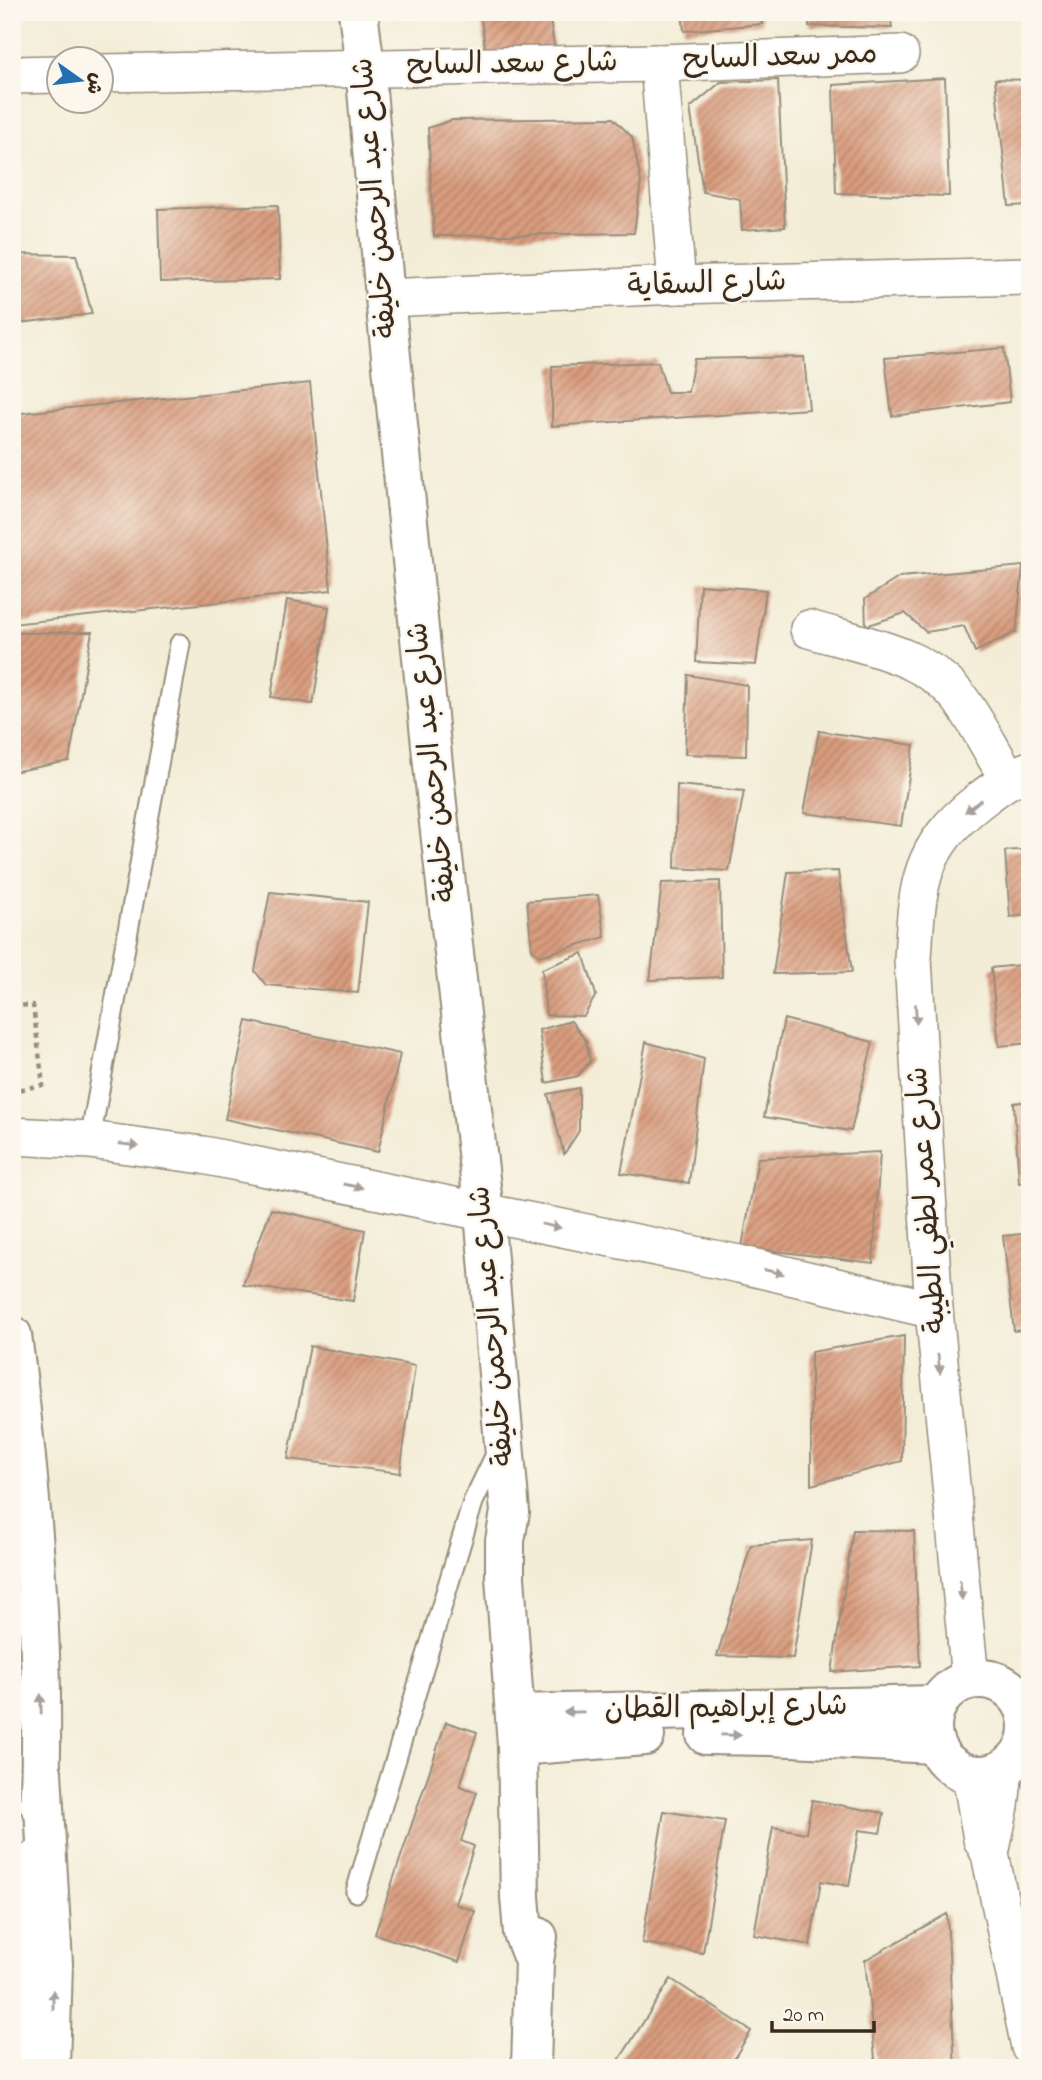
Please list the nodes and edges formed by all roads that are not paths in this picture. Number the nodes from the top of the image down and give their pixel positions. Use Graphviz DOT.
graph roads {
  1 [pos="358,12"];
  2 [pos="900,54"];
  3 [pos="659,63"];
  4 [pos="365,67"];
  5 [pos="116,73"];
  6 [pos="46,74"];
  7 [pos="12,75"];
  8 [pos="1030,276"];
  9 [pos="677,285"];
  10 [pos="385,298"];
  11 [pos="809,629"];
  12 [pos="180,644"];
  13 [pos="1019,774"];
  14 [pos="12,1136"];
  15 [pos="90,1140"];
  16 [pos="484,1213"];
  17 [pos="934,1310"];
  18 [pos="12,1335"];
  19 [pos="503,1439"];
  20 [pos="970,1679"];
  21 [pos="937,1705"];
  22 [pos="1027,1707"];
  23 [pos="527,1729"];
  24 [pos="934,1744"];
  25 [pos="1007,1758"];
  26 [pos="42,1772"];
  27 [pos="356,1892"];
  28 [pos="1030,2047"];
  29 [pos="18,2068"];
  30 [pos="50,2068"];
  31 [pos="531,2068"];
  1 -- 4 [label="main road, شارع عبد الرحمن خليفة"];
  2 -- 3 [label="street, ممر سعد السايح"];
  3 -- 4 [label="street, شارع سعد السايح"];
  3 -- 9 [label="street"];
  4 -- 5 [label="street, شارع سعد السايح"];
  4 -- 10 [label="main road, شارع عبد الرحمن خليفة"];
  6 -- 7 [label="street"];
  8 -- 9 [label="street, شارع السقاية"];
  9 -- 10 [label="street, شارع السقاية"];
  10 -- 16 [label="main road, شارع عبد الرحمن خليفة"];
  11 -- 13 [label="street"];
  12 -- 15 [label="lane"];
  13 -- 17 [label="street, شارع عمر لطفي الطيبة, one-way"];
  14 -- 15 [label="street"];
  15 -- 16 [label="street, one-way"];
  16 -- 17 [label="street, one-way"];
  16 -- 19 [label="main road, شارع عبد الرحمن خليفة"];
  17 -- 20 [label="street, شارع عمر لطفي الطيبة, one-way"];
  26 -- 18 [label="main road, one-way"];
  19 -- 23 [label="main road, شارع عبد الرحمن خليفة"];
  19 -- 27 [label="lane"];
  20 -- 21 [label="main road"];
  20 -- 22 [label="main road"];
  21 -- 23 [label="main road, شارع إبراهيم القطان, one-way"];
  21 -- 24 [label="main road"];
  22 -- 25 [label="main road"];
  23 -- 24 [label="main road, شارع إبراهيم القطان, one-way"];
  23 -- 31 [label="main road, شارع عبد الرحمن خليفة"];
  24 -- 25 [label="main road"];
  25 -- 28 [label="street"];
  26 -- 29 [label="main road"];
  30 -- 26 [label="main road, one-way"];
}
